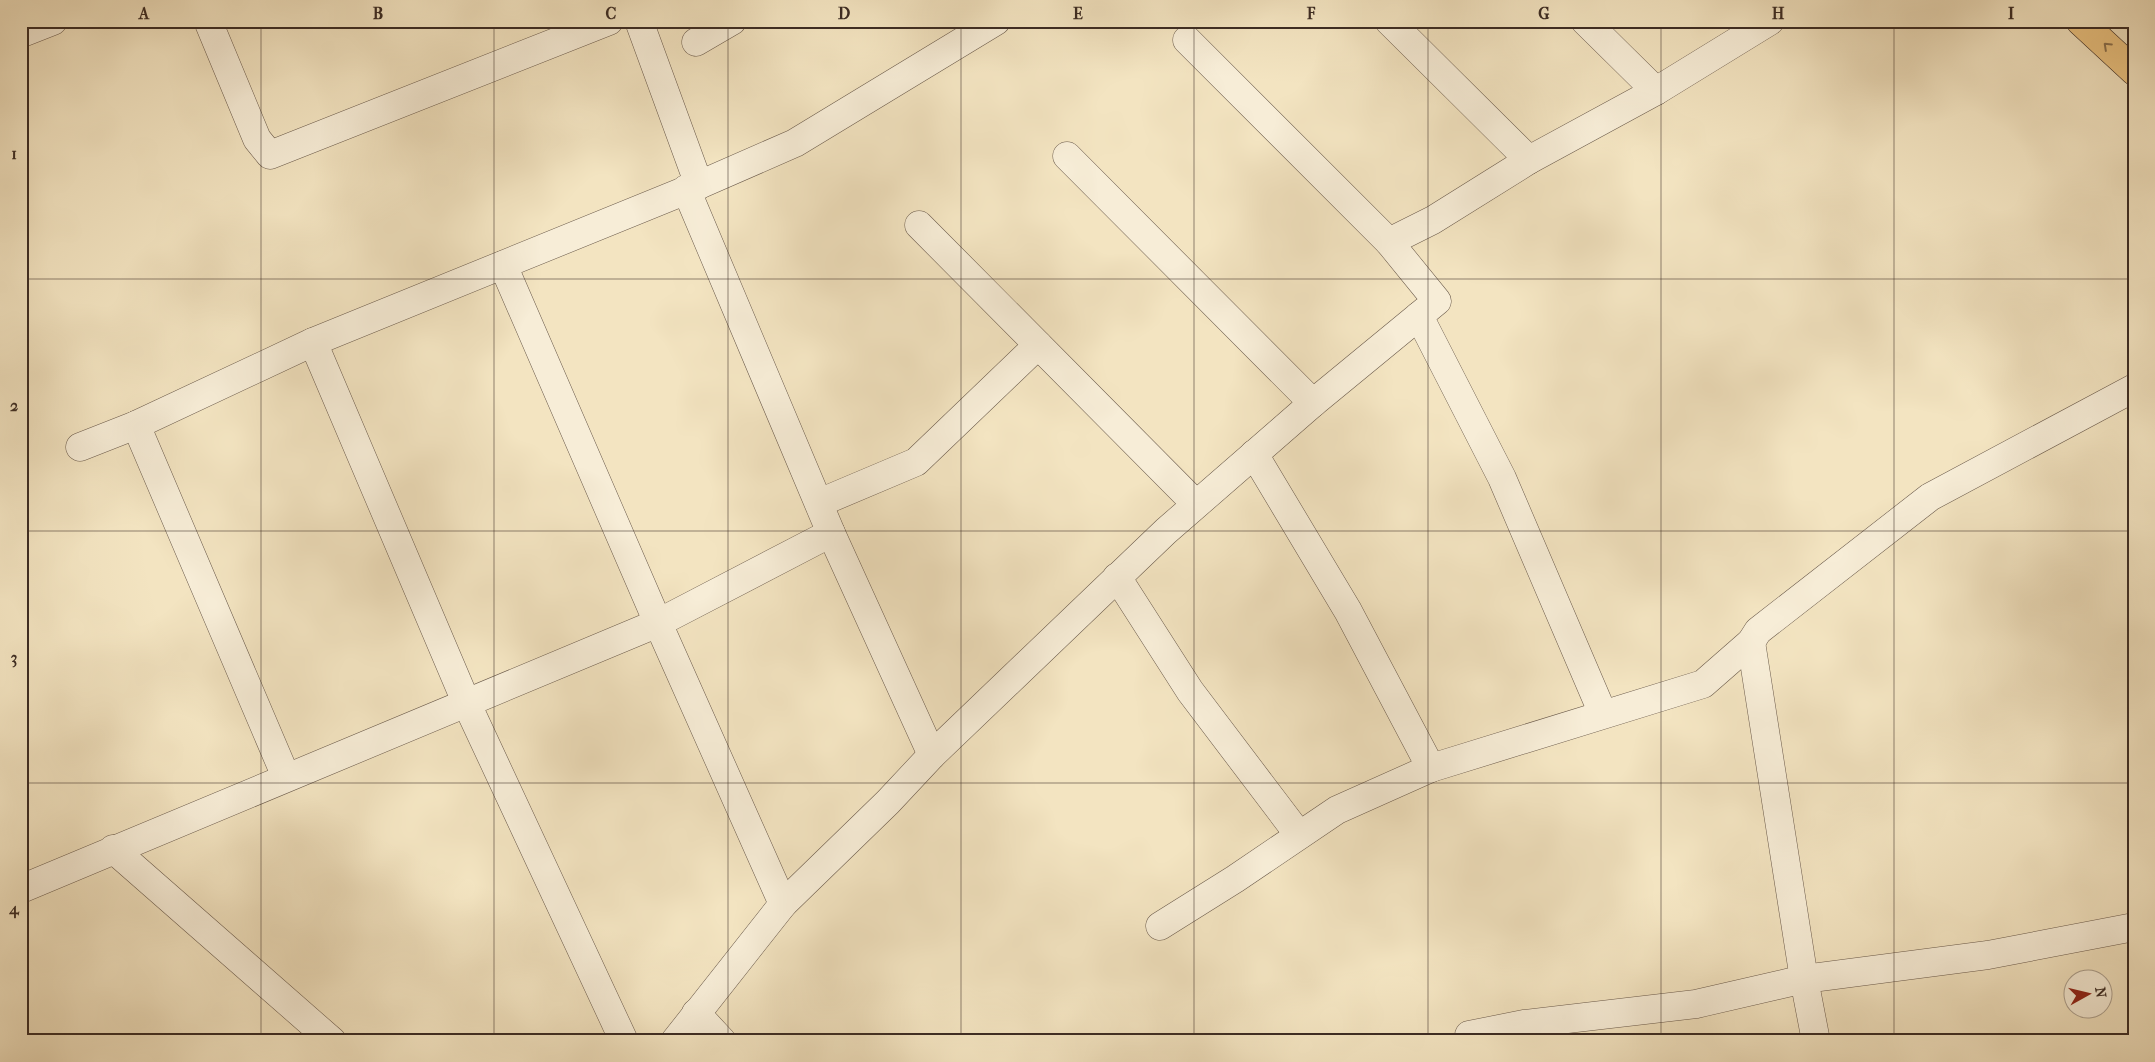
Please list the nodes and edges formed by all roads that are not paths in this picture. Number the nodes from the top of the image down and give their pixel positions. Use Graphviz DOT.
graph roads {
  1 [pos="53,21"];
  2 [pos="208,21"];
  3 [pos="609,21"];
  4 [pos="639,21"];
  5 [pos="732,21"];
  6 [pos="996,21"];
  7 [pos="1389,21"];
  8 [pos="1585,21"];
  9 [pos="1770,21"];
  10 [pos="2080,21"];
  11 [pos="25,32"];
  12 [pos="1187,40"];
  13 [pos="696,42"];
  14 [pos="2134,70"];
  15 [pos="1656,91"];
  16 [pos="1067,156"];
  17 [pos="1529,160"];
  18 [pos="692,187"];
  19 [pos="919,225"];
  20 [pos="1389,242"];
  21 [pos="503,265"];
  22 [pos="1420,316"];
  23 [pos="313,342"];
  24 [pos="1038,345"];
  25 [pos="2134,388"];
  26 [pos="1313,402"];
  27 [pos="136,425"];
  28 [pos="80,447"];
  29 [pos="1254,454"];
  30 [pos="819,503"];
  31 [pos="1196,504"];
  32 [pos="831,533"];
  33 [pos="1117,577"];
  34 [pos="658,623"];
  35 [pos="1751,642"];
  36 [pos="466,702"];
  37 [pos="1604,714"];
  38 [pos="932,755"];
  39 [pos="1431,768"];
  40 [pos="286,777"];
  41 [pos="1299,836"];
  42 [pos="112,849"];
  43 [pos="21,889"];
  44 [pos="783,904"];
  45 [pos="1160,926"];
  46 [pos="2134,927"];
  47 [pos="1804,979"];
  48 [pos="696,1013"];
  49 [pos="1469,1035"];
  50 [pos="332,1041"];
  51 [pos="624,1041"];
  52 [pos="675,1041"];
  53 [pos="722,1041"];
  54 [pos="1816,1041"];
  1 -- 11 [label="street"];
  2 -- 3 [label="street"];
  4 -- 18 [label="street"];
  5 -- 13 [label="street"];
  6 -- 18 [label="street"];
  7 -- 17 [label="street"];
  8 -- 15 [label="street"];
  9 -- 15 [label="street"];
  14 -- 10 [label="highway, one-way"];
  12 -- 20 [label="street"];
  15 -- 17 [label="street"];
  16 -- 26 [label="street"];
  17 -- 20 [label="street"];
  18 -- 21 [label="street"];
  18 -- 30 [label="street"];
  19 -- 24 [label="street"];
  20 -- 22 [label="street"];
  21 -- 23 [label="street"];
  21 -- 34 [label="street"];
  22 -- 26 [label="street"];
  22 -- 37 [label="street"];
  23 -- 27 [label="street"];
  23 -- 36 [label="street"];
  24 -- 30 [label="street"];
  24 -- 31 [label="street"];
  25 -- 35 [label="street"];
  26 -- 29 [label="street"];
  27 -- 28 [label="street"];
  27 -- 40 [label="street"];
  29 -- 31 [label="street"];
  29 -- 39 [label="street"];
  30 -- 32 [label="street"];
  31 -- 33 [label="street"];
  32 -- 34 [label="street"];
  32 -- 38 [label="street"];
  33 -- 38 [label="street"];
  33 -- 41 [label="street"];
  34 -- 36 [label="street"];
  34 -- 44 [label="street"];
  35 -- 37 [label="street"];
  35 -- 47 [label="street"];
  36 -- 40 [label="street"];
  36 -- 51 [label="street"];
  37 -- 39 [label="street"];
  38 -- 44 [label="street"];
  39 -- 41 [label="street"];
  40 -- 42 [label="street"];
  41 -- 45 [label="street"];
  42 -- 43 [label="street"];
  42 -- 50 [label="street"];
  44 -- 48 [label="street"];
  46 -- 47 [label="street"];
  47 -- 49 [label="street"];
  47 -- 54 [label="street"];
  48 -- 52 [label="street"];
  48 -- 53 [label="street"];
}
